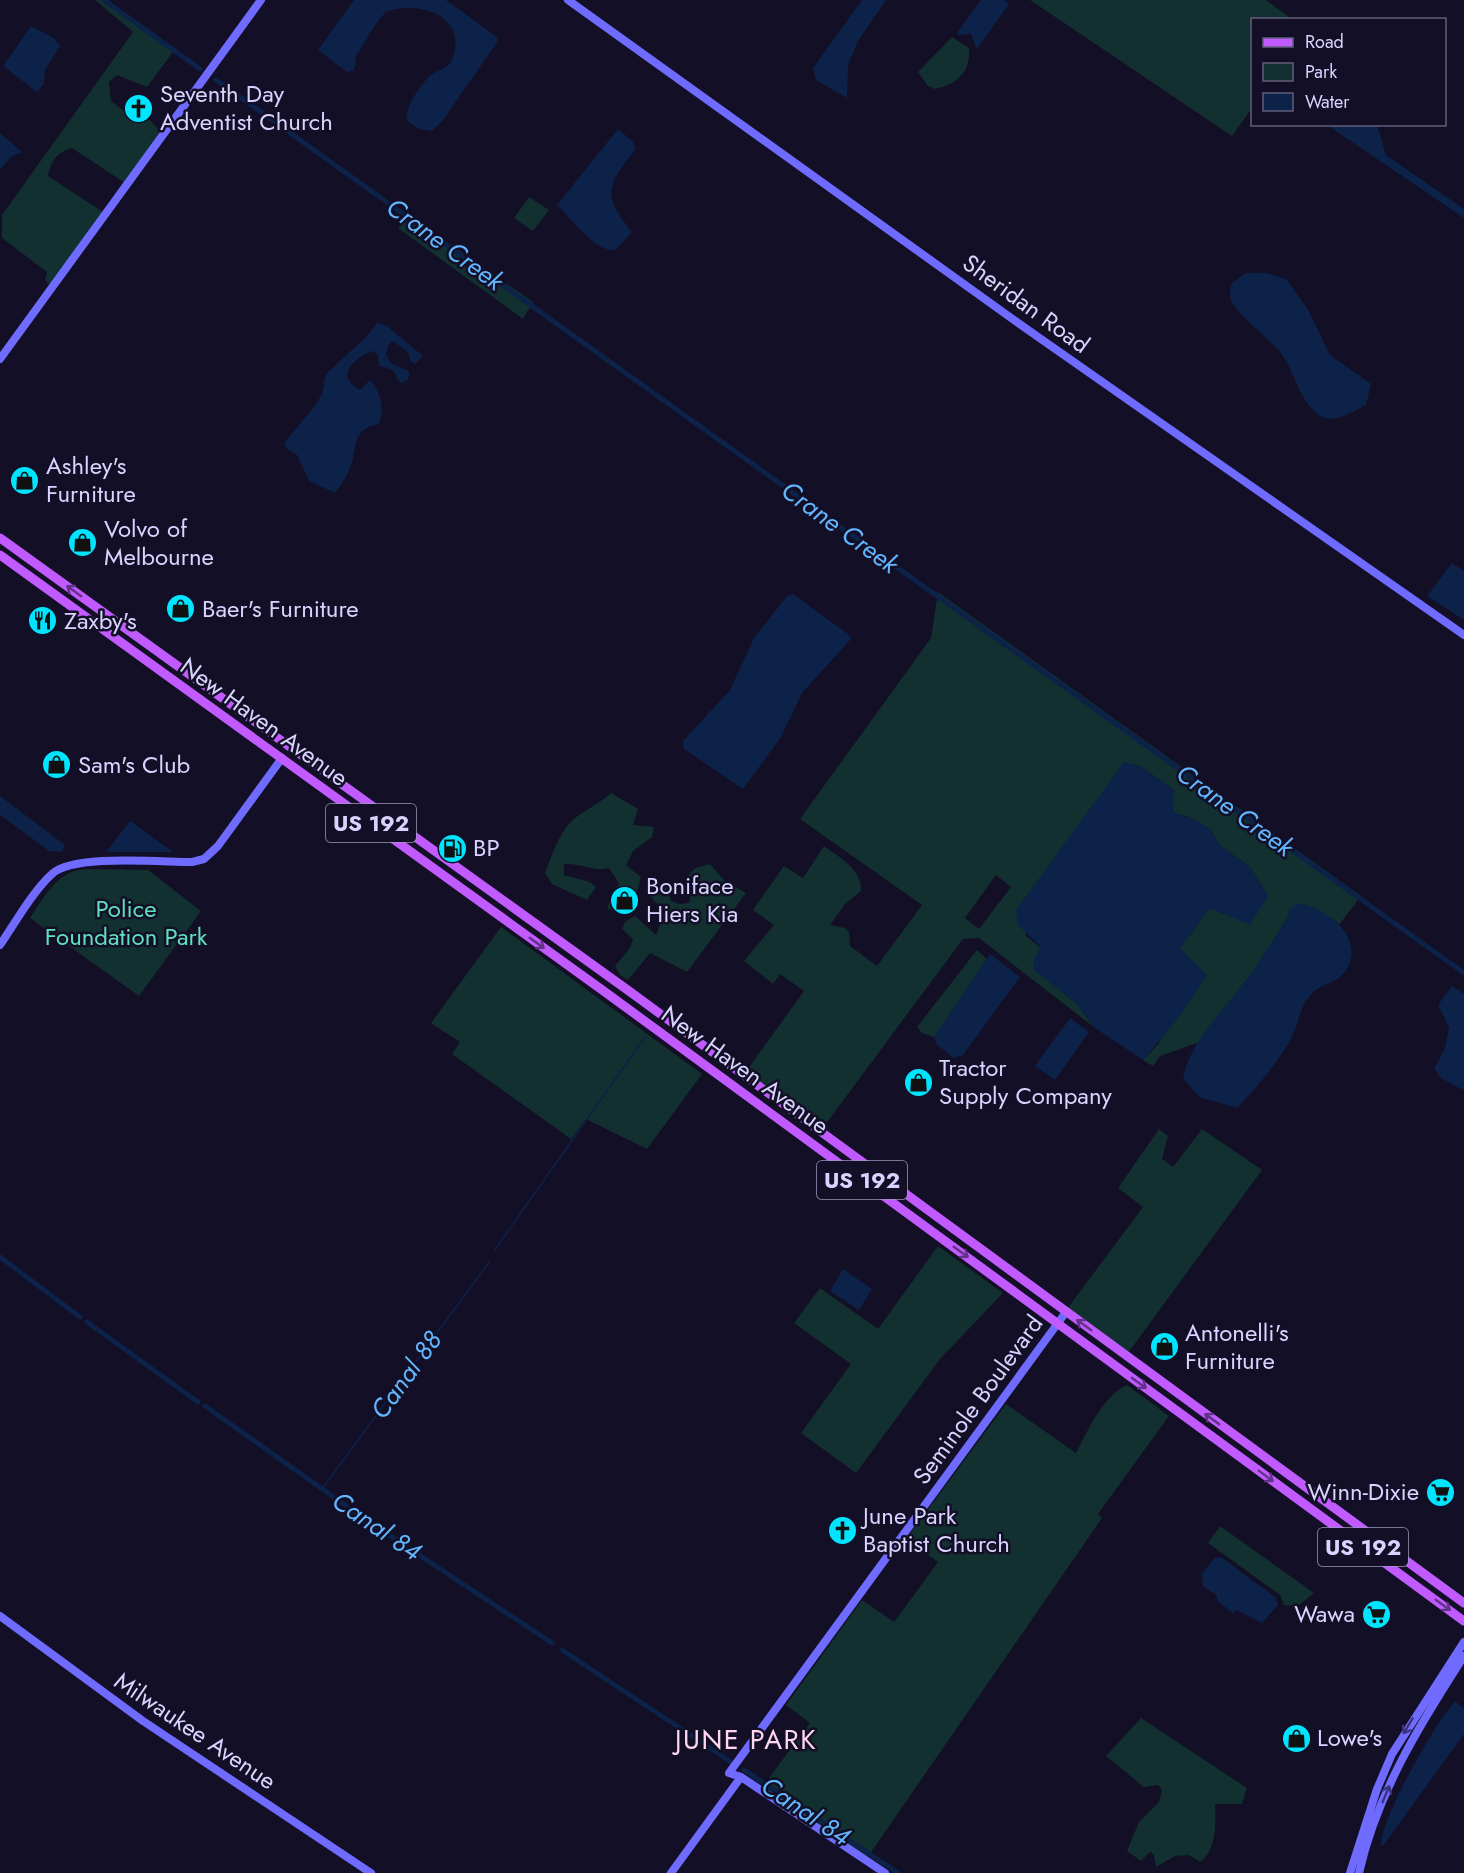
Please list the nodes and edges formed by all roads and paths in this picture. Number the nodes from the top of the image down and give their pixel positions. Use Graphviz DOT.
graph roads {
  1 [pos="261,0"];
  2 [pos="568,0"];
  3 [pos="0,359"];
  4 [pos="0,538"];
  5 [pos="19,551"];
  6 [pos="0,554"];
  7 [pos="9,562"];
  8 [pos="33,562"];
  9 [pos="69,606"];
  10 [pos="98,608"];
  11 [pos="96,624"];
  12 [pos="122,626"];
  13 [pos="1464,635"];
  14 [pos="190,675"];
  15 [pos="179,685"];
  16 [pos="249,735"];
  17 [pos="275,736"];
  18 [pos="303,757"];
  19 [pos="282,758"];
  20 [pos="340,783"];
  21 [pos="318,784"];
  22 [pos="361,816"];
  23 [pos="386,816"];
  24 [pos="461,870"];
  25 [pos="448,879"];
  26 [pos="513,908"];
  27 [pos="490,909"];
  28 [pos="505,920"];
  29 [pos="530,921"];
  30 [pos="0,945"];
  31 [pos="629,991"];
  32 [pos="605,992"];
  33 [pos="643,1002"];
  34 [pos="621,1003"];
  35 [pos="768,1111"];
  36 [pos="792,1112"];
  37 [pos="826,1154"];
  38 [pos="854,1156"];
  39 [pos="884,1195"];
  40 [pos="921,1205"];
  41 [pos="904,1210"];
  42 [pos="953,1229"];
  43 [pos="1066,1312"];
  44 [pos="1058,1323"];
  45 [pos="1105,1358"];
  46 [pos="1129,1358"];
  47 [pos="1216,1439"];
  48 [pos="1243,1441"];
  49 [pos="1236,1453"];
  50 [pos="1259,1453"];
  51 [pos="1327,1503"];
  52 [pos="1305,1505"];
  53 [pos="1342,1514"];
  54 [pos="1324,1518"];
  55 [pos="1361,1545"];
  56 [pos="1385,1546"];
  57 [pos="1377,1557"];
  58 [pos="1402,1558"];
  59 [pos="1464,1603"];
  60 [pos="0,1616"];
  61 [pos="1464,1621"];
  62 [pos="1464,1642"];
  63 [pos="1464,1656"];
  64 [pos="741,1777"];
  65 [pos="371,1873"];
  66 [pos="671,1873"];
  67 [pos="885,1873"];
  68 [pos="1350,1873"];
  69 [pos="1359,1873"];
  1 -- 3 [label="street"];
  2 -- 13 [label="street, Sheridan Road"];
  4 -- 5 [label="main road, New Haven Avenue / US 192"];
  5 -- 6 [label="main road"];
  5 -- 8 [label="main road, New Haven Avenue / US 192"];
  6 -- 7 [label="main road, New Haven Avenue / US 192"];
  7 -- 8 [label="main road"];
  7 -- 9 [label="main road, New Haven Avenue / US 192"];
  10 -- 8 [label="main road, New Haven Avenue / US 192, one-way"];
  9 -- 10 [label="main road"];
  9 -- 11 [label="main road, New Haven Avenue / US 192"];
  10 -- 12 [label="main road, New Haven Avenue / US 192"];
  11 -- 12 [label="main road"];
  11 -- 15 [label="main road, New Haven Avenue / US 192"];
  12 -- 14 [label="main road, New Haven Avenue / US 192"];
  14 -- 15 [label="main road"];
  14 -- 17 [label="main road, New Haven Avenue / US 192"];
  15 -- 16 [label="main road, New Haven Avenue / US 192"];
  16 -- 17 [label="main road"];
  16 -- 19 [label="main road, New Haven Avenue / US 192"];
  17 -- 18 [label="main road, New Haven Avenue / US 192"];
  18 -- 19 [label="main road"];
  18 -- 20 [label="main road, New Haven Avenue / US 192"];
  19 -- 21 [label="main road, New Haven Avenue / US 192"];
  19 -- 30 [label="street"];
  20 -- 21 [label="main road"];
  20 -- 23 [label="main road, New Haven Avenue / US 192"];
  21 -- 22 [label="main road, New Haven Avenue / US 192"];
  22 -- 23 [label="main road"];
  22 -- 25 [label="main road, New Haven Avenue / US 192"];
  23 -- 24 [label="main road, New Haven Avenue / US 192"];
  24 -- 25 [label="main road"];
  24 -- 26 [label="main road, New Haven Avenue / US 192"];
  25 -- 27 [label="main road, New Haven Avenue / US 192"];
  26 -- 27 [label="main road"];
  26 -- 29 [label="main road, New Haven Avenue / US 192"];
  27 -- 28 [label="main road, New Haven Avenue / US 192"];
  28 -- 29 [label="main road"];
  28 -- 32 [label="main road, New Haven Avenue / US 192, one-way"];
  29 -- 31 [label="main road, New Haven Avenue / US 192"];
  31 -- 32 [label="main road"];
  31 -- 33 [label="main road, New Haven Avenue / US 192"];
  32 -- 34 [label="main road, New Haven Avenue / US 192"];
  33 -- 34 [label="main road"];
  33 -- 36 [label="main road, New Haven Avenue / US 192"];
  34 -- 35 [label="main road, New Haven Avenue / US 192"];
  35 -- 36 [label="main road"];
  35 -- 37 [label="main road, New Haven Avenue / US 192"];
  36 -- 38 [label="main road, New Haven Avenue / US 192"];
  37 -- 38 [label="main road"];
  37 -- 39 [label="main road, New Haven Avenue / US 192"];
  38 -- 40 [label="main road, New Haven Avenue / US 192"];
  39 -- 40 [label="main road"];
  39 -- 41 [label="main road, New Haven Avenue / US 192"];
  40 -- 42 [label="main road, New Haven Avenue / US 192"];
  41 -- 42 [label="main road"];
  41 -- 44 [label="main road, New Haven Avenue / US 192, one-way"];
  42 -- 43 [label="main road, New Haven Avenue / US 192"];
  43 -- 44 [label="street, Seminole Boulevard"];
  46 -- 43 [label="main road, New Haven Avenue / US 192, one-way"];
  44 -- 45 [label="main road, New Haven Avenue / US 192"];
  44 -- 64 [label="street, Seminole Boulevard"];
  45 -- 46 [label="main road"];
  45 -- 47 [label="main road, New Haven Avenue / US 192, one-way"];
  48 -- 46 [label="main road, New Haven Avenue / US 192, one-way"];
  47 -- 48 [label="main road"];
  47 -- 49 [label="main road, New Haven Avenue / US 192"];
  48 -- 50 [label="main road, New Haven Avenue / US 192"];
  49 -- 50 [label="main road"];
  49 -- 52 [label="main road, New Haven Avenue / US 192, one-way"];
  50 -- 51 [label="main road, New Haven Avenue / US 192"];
  51 -- 52 [label="main road"];
  51 -- 53 [label="main road, New Haven Avenue / US 192"];
  52 -- 54 [label="main road, New Haven Avenue / US 192"];
  53 -- 54 [label="main road"];
  53 -- 56 [label="main road, New Haven Avenue / US 192"];
  54 -- 55 [label="main road, New Haven Avenue / US 192"];
  55 -- 56 [label="main road"];
  55 -- 57 [label="main road, New Haven Avenue / US 192"];
  56 -- 58 [label="main road, New Haven Avenue / US 192"];
  57 -- 58 [label="main road"];
  57 -- 61 [label="main road, New Haven Avenue / US 192, one-way"];
  58 -- 59 [label="main road, New Haven Avenue / US 192"];
  60 -- 65 [label="street, Milwaukee Avenue"];
  62 -- 68 [label="street, one-way"];
  69 -- 63 [label="street, one-way"];
  64 -- 66 [label="street"];
  64 -- 67 [label="street"];
}
